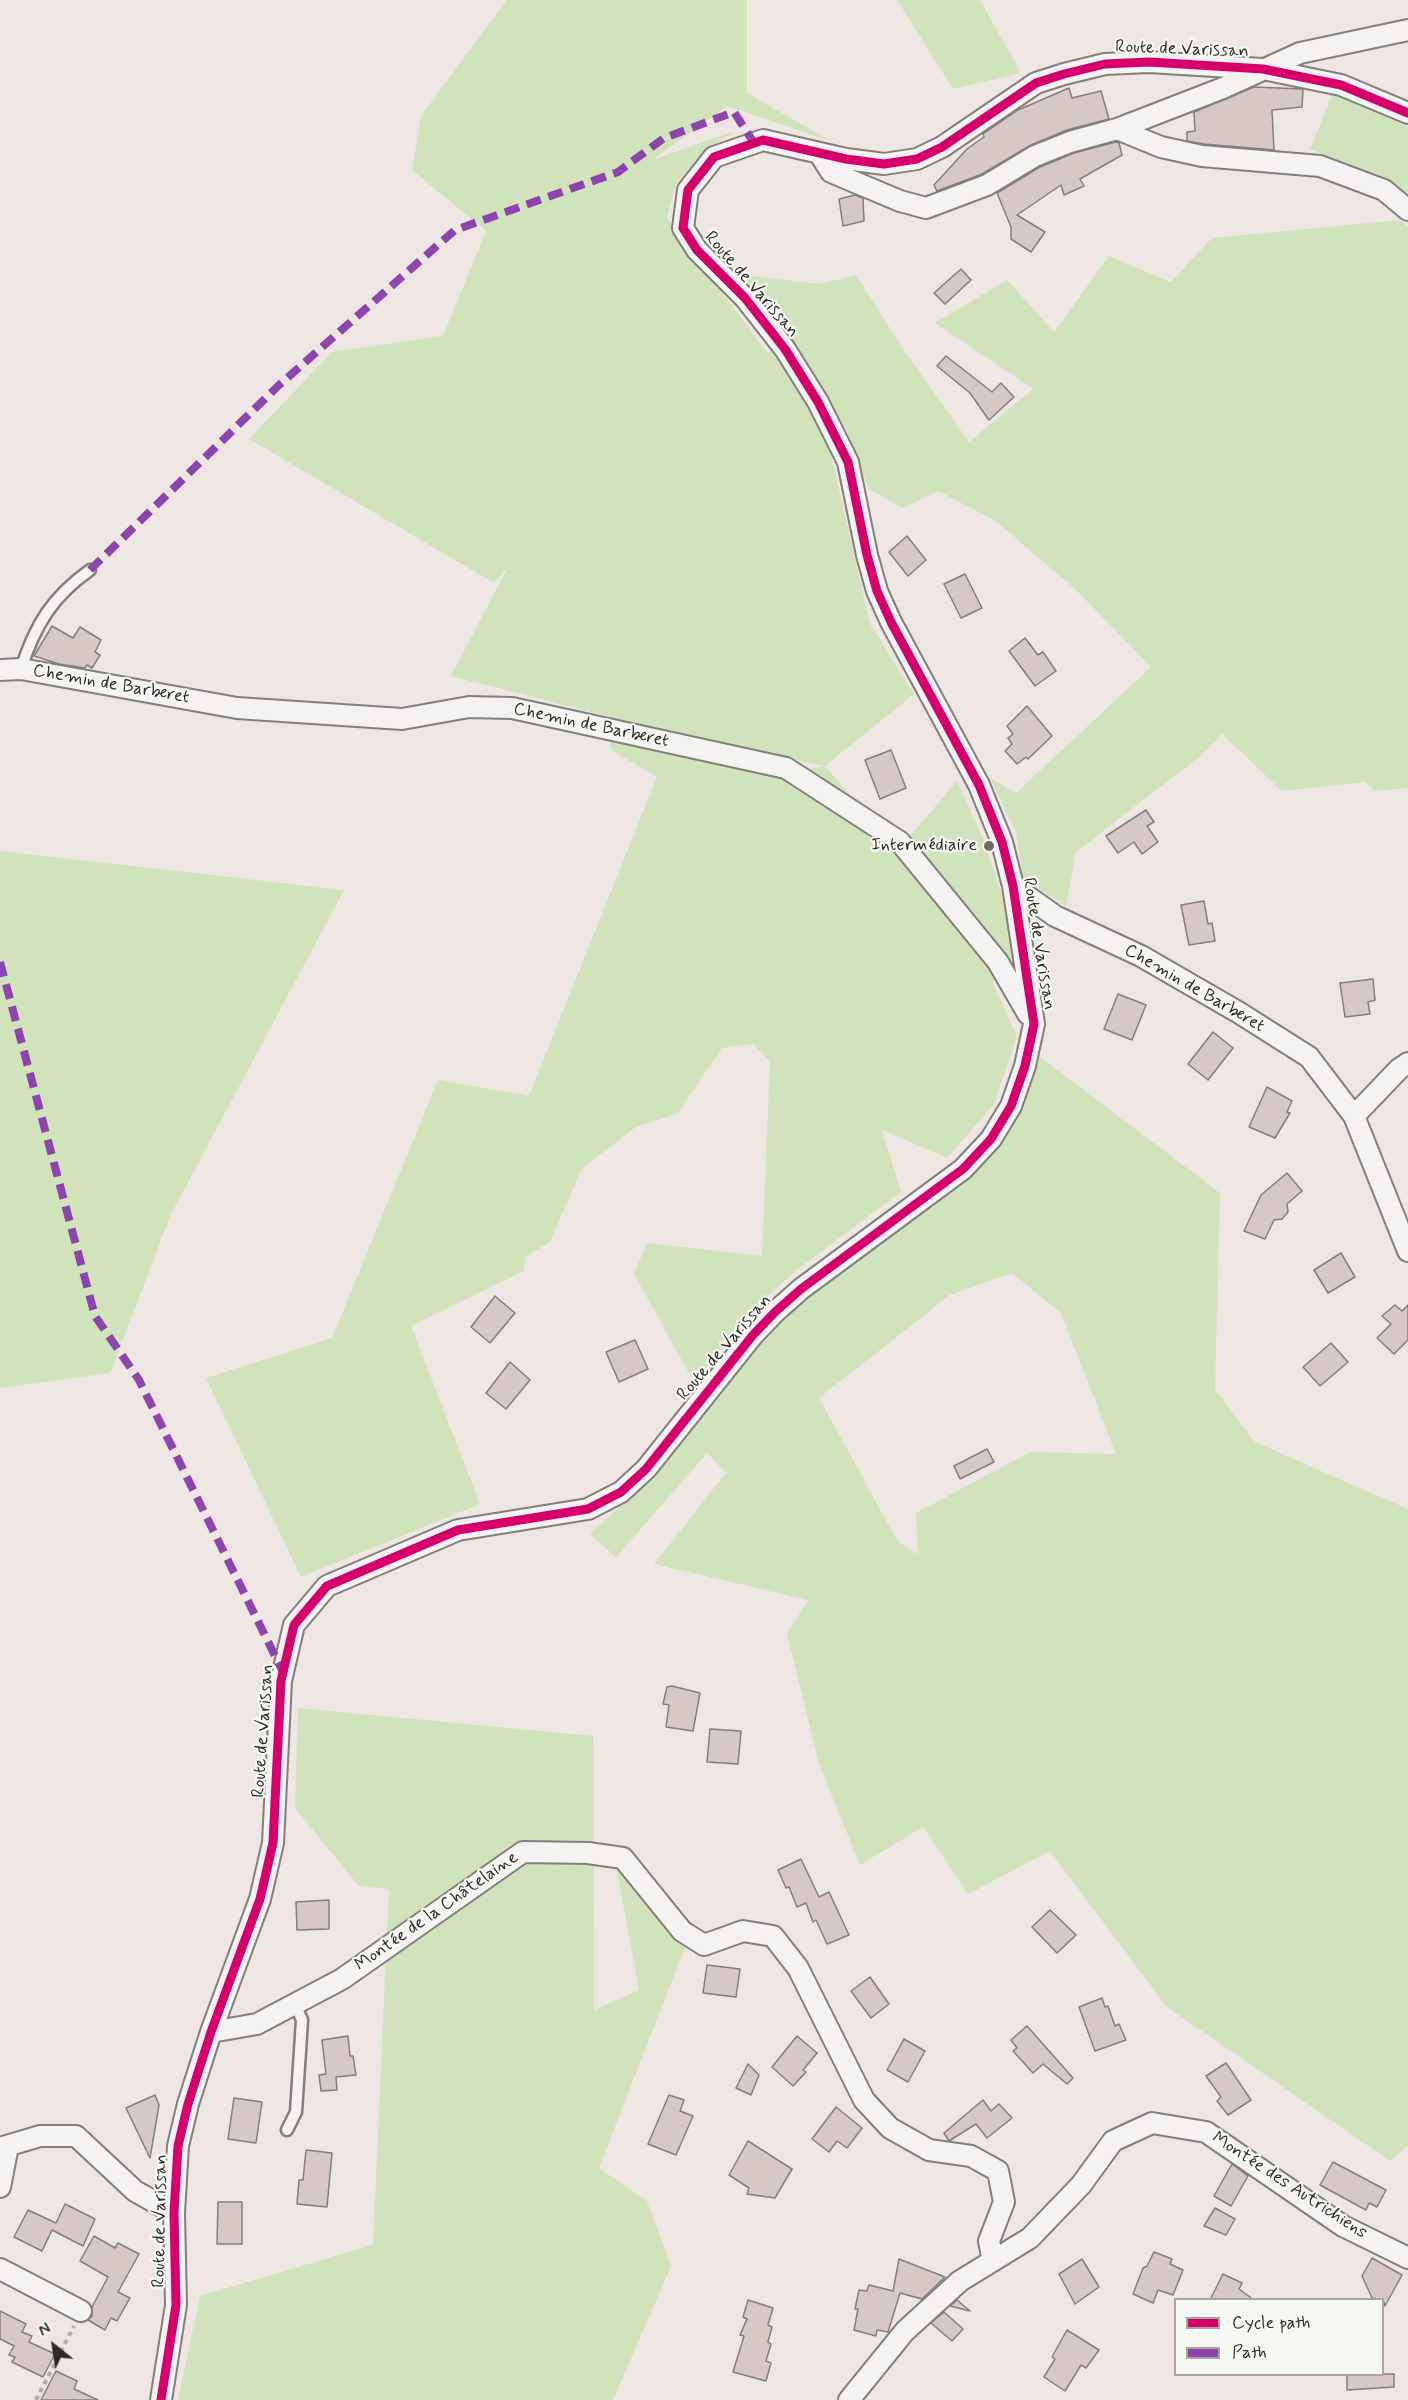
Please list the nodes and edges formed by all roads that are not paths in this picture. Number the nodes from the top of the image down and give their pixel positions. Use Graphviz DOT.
graph roads {
  1 [pos="1408,30"];
  2 [pos="1263,69"];
  3 [pos="1408,113"];
  4 [pos="1117,129"];
  5 [pos="819,153"];
  6 [pos="1408,210"];
  7 [pos="90,570"];
  8 [pos="21,669"];
  9 [pos="0,670"];
  10 [pos="1013,886"];
  11 [pos="1034,1024"];
  12 [pos="1408,1062"];
  13 [pos="1354,1116"];
  14 [pos="1408,1251"];
  15 [pos="295,2004"];
  16 [pos="211,2032"];
  17 [pos="287,2130"];
  18 [pos="4,2147"];
  19 [pos="0,2187"];
  20 [pos="174,2213"];
  21 [pos="1408,2258"];
  22 [pos="993,2261"];
  23 [pos="0,2269"];
  24 [pos="81,2311"];
  25 [pos="161,2400"];
  26 [pos="849,2400"];
  1 -- 2 [label="street"];
  2 -- 3 [label="street, Route de Varissan"];
  2 -- 4 [label="street"];
  2 -- 5 [label="street, Route de Varissan"];
  4 -- 5 [label="street"];
  4 -- 6 [label="street"];
  5 -- 10 [label="street, Route de Varissan"];
  7 -- 8 [label="lane"];
  8 -- 9 [label="street, Chemin de Barberet"];
  8 -- 11 [label="street, Chemin de Barberet"];
  10 -- 11 [label="street, Route de Varissan"];
  10 -- 13 [label="street, Chemin de Barberet"];
  11 -- 16 [label="street, Route de Varissan"];
  12 -- 13 [label="street"];
  13 -- 14 [label="street, Chemin de Barberet"];
  15 -- 16 [label="street, Montée de la Châtelaine"];
  15 -- 17 [label="lane"];
  15 -- 22 [label="street, Montée de la Châtelaine"];
  16 -- 20 [label="street, Route de Varissan"];
  18 -- 19 [label="street"];
  18 -- 20 [label="street"];
  20 -- 25 [label="street, Route de Varissan"];
  21 -- 22 [label="street, Montée des Autrichiens"];
  22 -- 26 [label="street, Montée des Autrichiens"];
  23 -- 24 [label="street"];
}
